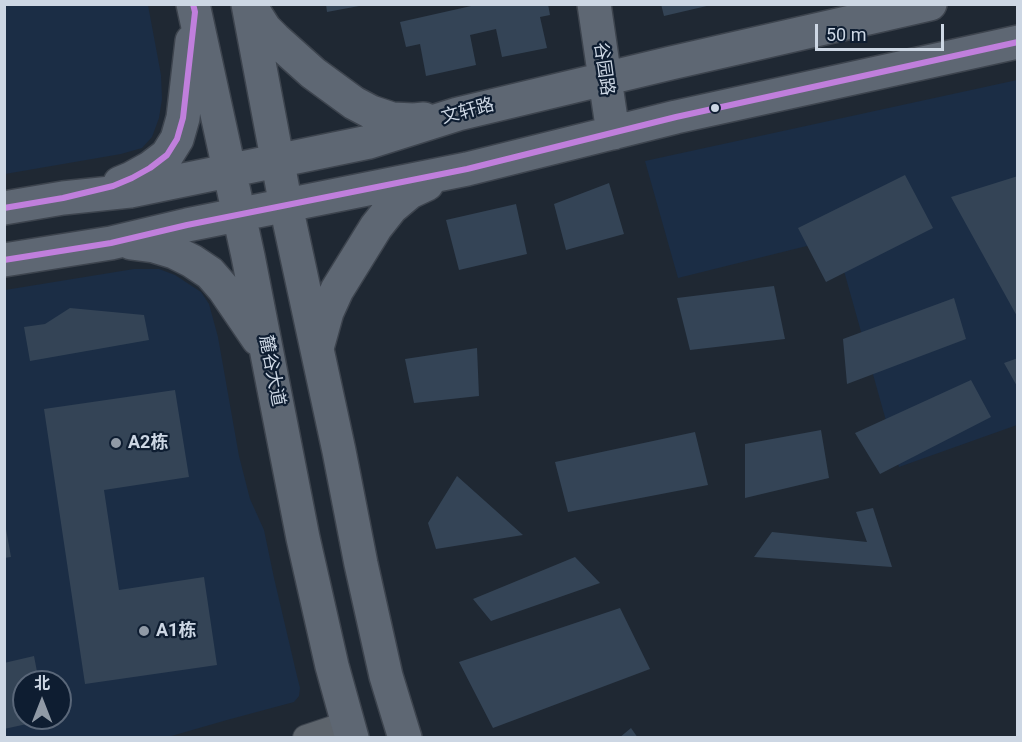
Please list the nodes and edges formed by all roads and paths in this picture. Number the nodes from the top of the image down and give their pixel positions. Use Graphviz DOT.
graph roads {
  1 [pos="249,4"];
  2 [pos="594,4"];
  3 [pos="614,4"];
  4 [pos="930,4"];
  5 [pos="194,8"];
  6 [pos="1017,42"];
  7 [pos="614,76"];
  8 [pos="458,114"];
  9 [pos="622,131"];
  10 [pos="277,161"];
  11 [pos="467,169"];
  12 [pos="230,171"];
  13 [pos="63,198"];
  14 [pos="286,206"];
  15 [pos="4,208"];
  16 [pos="239,215"];
  17 [pos="111,243"];
  18 [pos="4,260"];
  19 [pos="317,350"];
  20 [pos="268,356"];
  21 [pos="350,731"];
  22 [pos="306,738"];
  23 [pos="405,738"];
  1 -- 8 [label="main road"];
  1 -- 10 [label="main road"];
  2 -- 7 [label="main road, 谷园路"];
  3 -- 7 [label="main road, 谷园路"];
  4 -- 7 [label="main road, 文轩路"];
  5 -- 12 [label="main road, 麓谷大道"];
  5 -- 13 [label="main road"];
  6 -- 9 [label="main road"];
  7 -- 8 [label="main road, 文轩路"];
  7 -- 9 [label="main road, 谷园路"];
  8 -- 10 [label="main road, 文轩路"];
  9 -- 11 [label="main road"];
  10 -- 12 [label="main road, 文轩路"];
  10 -- 14 [label="main road"];
  11 -- 14 [label="main road"];
  11 -- 19 [label="main road"];
  12 -- 13 [label="main road, 文轩路"];
  12 -- 16 [label="main road, 麓谷大道"];
  13 -- 15 [label="main road, 文轩路"];
  14 -- 16 [label="main road"];
  14 -- 19 [label="main road"];
  16 -- 17 [label="main road"];
  16 -- 20 [label="main road, 麓谷大道"];
  17 -- 18 [label="main road"];
  17 -- 20 [label="main road"];
  19 -- 23 [label="main road"];
  20 -- 21 [label="main road, 麓谷大道"];
  21 -- 22 [label="street"];
}
